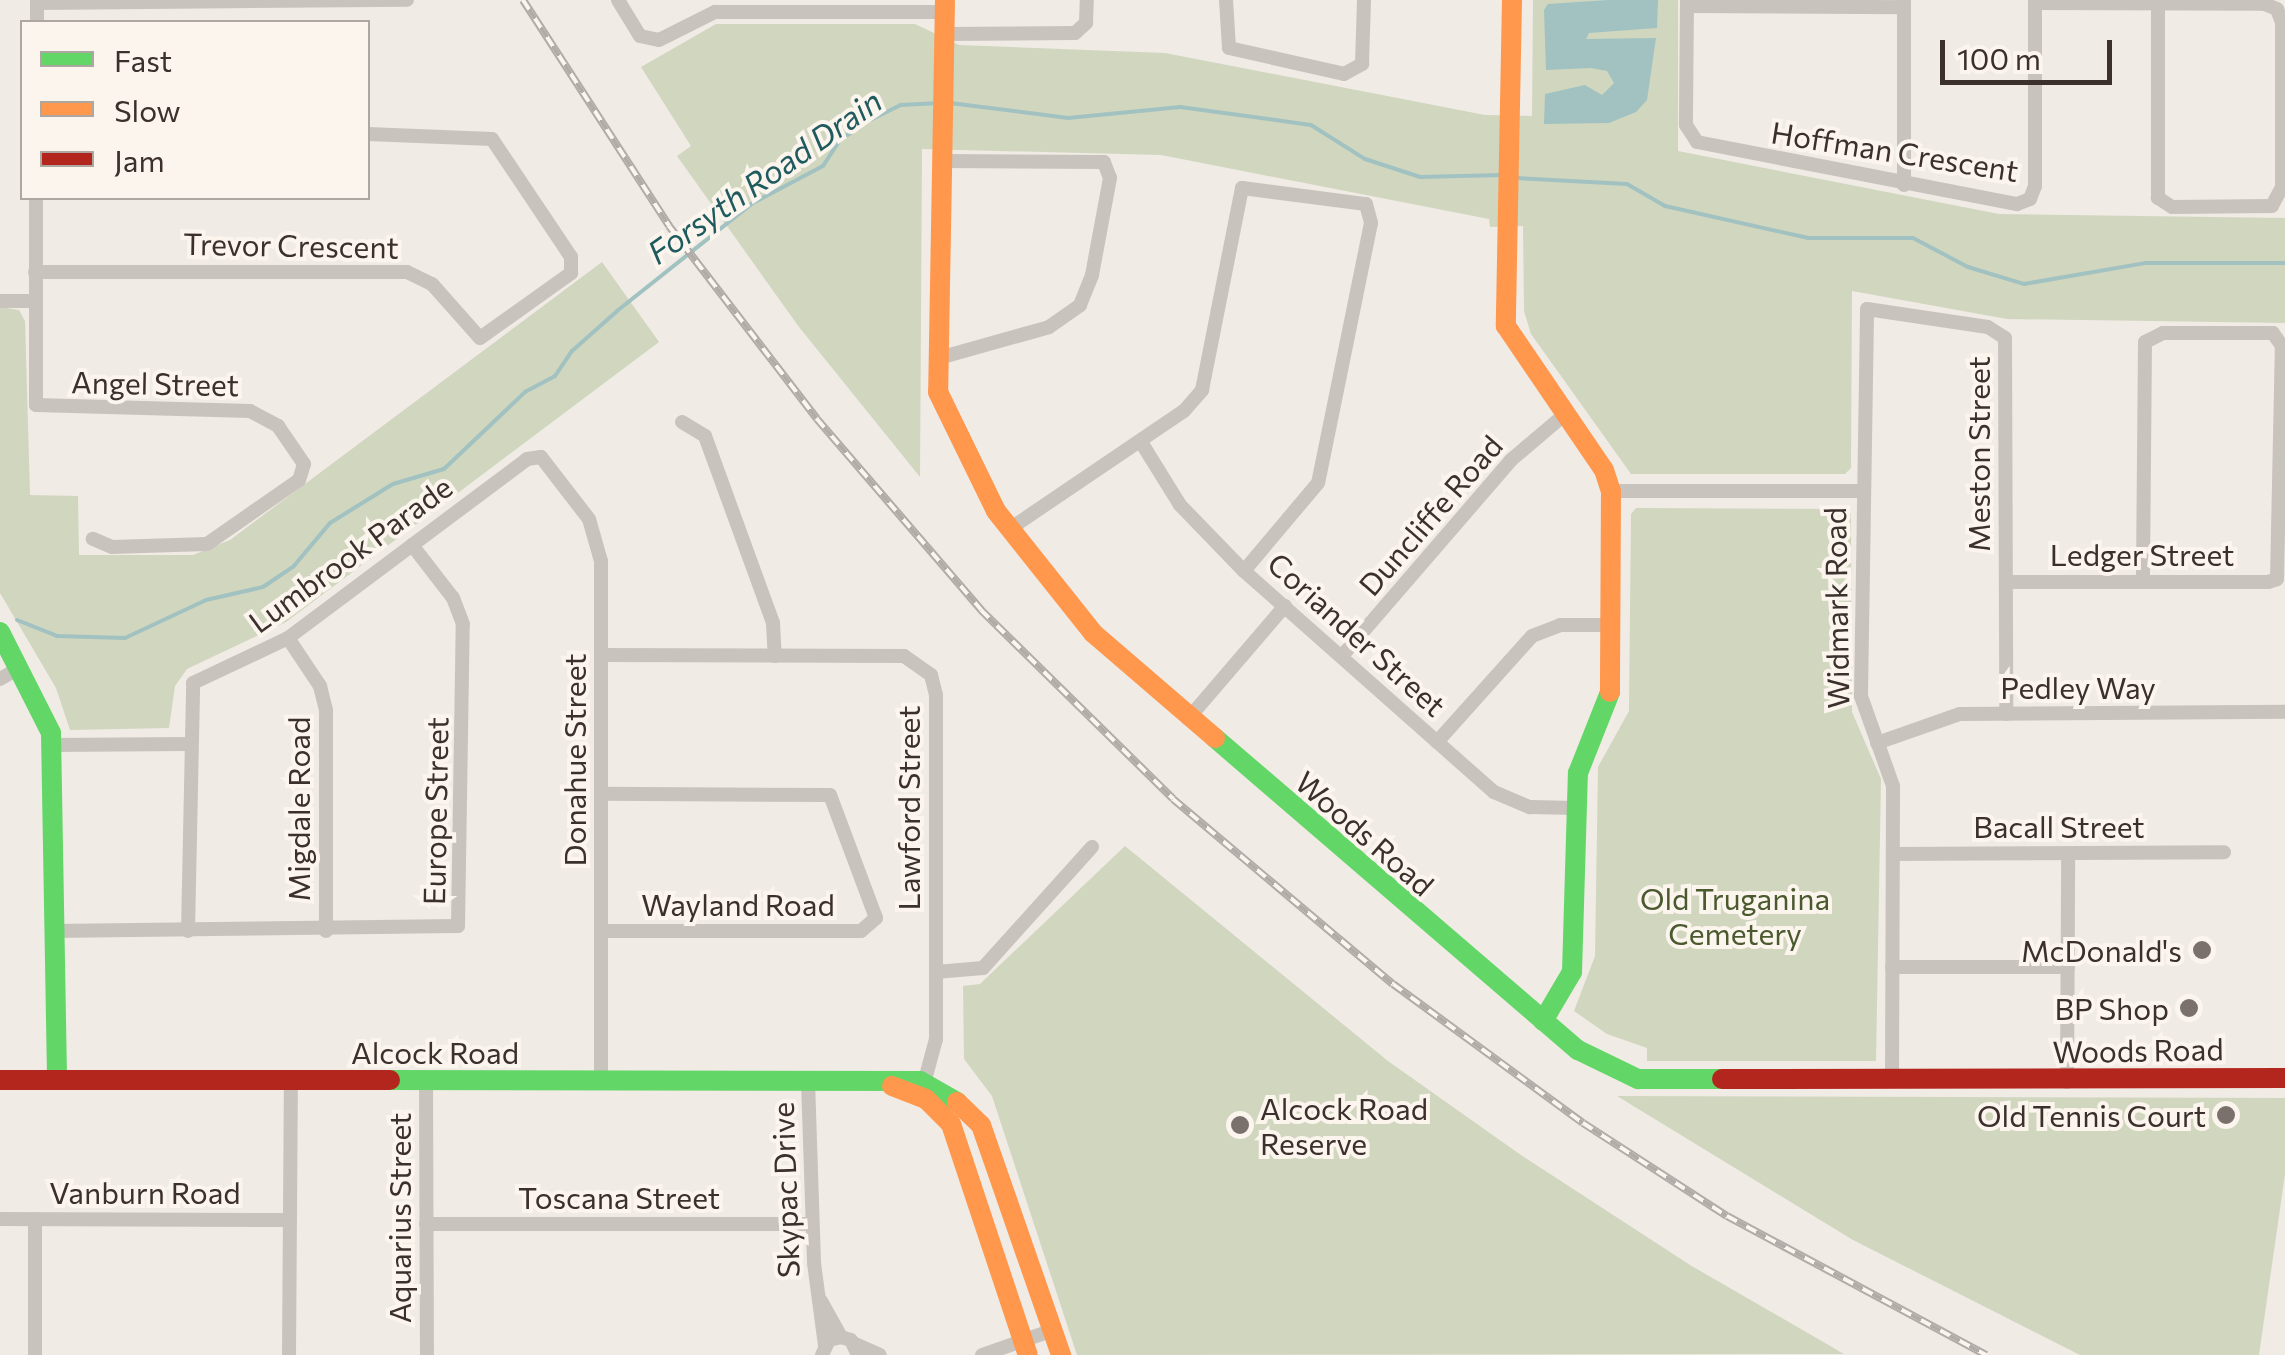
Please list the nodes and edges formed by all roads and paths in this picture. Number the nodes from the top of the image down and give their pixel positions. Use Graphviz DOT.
graph roads {
  1 [pos="407,0"];
  2 [pos="618,0"];
  3 [pos="1087,0"];
  4 [pos="1226,0"];
  5 [pos="1364,0"];
  6 [pos="1512,0"];
  7 [pos="37,2"];
  8 [pos="2035,2"];
  9 [pos="1687,3"];
  10 [pos="1904,3"];
  11 [pos="2158,4"];
  12 [pos="945,15"];
  13 [pos="370,134"];
  14 [pos="943,159"];
  15 [pos="1904,185"];
  16 [pos="36,200"];
  17 [pos="35,272"];
  18 [pos="0,301"];
  19 [pos="32,301"];
  20 [pos="1867,309"];
  21 [pos="939,358"];
  22 [pos="1564,415"];
  23 [pos="682,422"];
  24 [pos="1141,442"];
  25 [pos="541,457"];
  26 [pos="1611,491"];
  27 [pos="1862,491"];
  28 [pos="1008,530"];
  29 [pos="93,539"];
  30 [pos="412,544"];
  31 [pos="1244,570"];
  32 [pos="2006,582"];
  33 [pos="2144,582"];
  34 [pos="1285,606"];
  35 [pos="1611,624"];
  36 [pos="0,632"];
  37 [pos="288,638"];
  38 [pos="602,655"];
  39 [pos="774,656"];
  40 [pos="1342,656"];
  41 [pos="21,667"];
  42 [pos="0,679"];
  43 [pos="2285,712"];
  44 [pos="2006,714"];
  45 [pos="1188,718"];
  46 [pos="1437,742"];
  47 [pos="1877,743"];
  48 [pos="188,744"];
  49 [pos="52,745"];
  50 [pos="602,794"];
  51 [pos="1576,808"];
  52 [pos="1092,847"];
  53 [pos="2224,852"];
  54 [pos="1892,854"];
  55 [pos="2068,854"];
  56 [pos="52,931"];
  57 [pos="188,931"];
  58 [pos="326,931"];
  59 [pos="601,931"];
  60 [pos="1892,967"];
  61 [pos="2068,967"];
  62 [pos="936,972"];
  63 [pos="1543,1021"];
  64 [pos="2285,1078"];
  65 [pos="0,1080"];
  66 [pos="50,1080"];
  67 [pos="808,1081"];
  68 [pos="1892,1081"];
  69 [pos="291,1082"];
  70 [pos="426,1082"];
  71 [pos="602,1082"];
  72 [pos="2067,1082"];
  73 [pos="923,1090"];
  74 [pos="0,1219"];
  75 [pos="35,1220"];
  76 [pos="290,1220"];
  77 [pos="426,1224"];
  78 [pos="812,1224"];
  79 [pos="818,1296"];
  80 [pos="1053,1330"];
  81 [pos="851,1345"];
  82 [pos="1026,1348"];
  83 [pos="821,1351"];
  84 [pos="35,1355"];
  85 [pos="290,1355"];
  86 [pos="427,1355"];
  87 [pos="880,1355"];
  88 [pos="982,1355"];
  89 [pos="1062,1355"];
  1 -- 7 [label="street"];
  2 -- 12 [label="street"];
  3 -- 12 [label="street"];
  4 -- 5 [label="street"];
  6 -- 22 [label="street"];
  8 -- 11 [label="street"];
  8 -- 15 [label="street, Hoffman Crescent"];
  9 -- 10 [label="street"];
  9 -- 15 [label="street, Hoffman Crescent"];
  10 -- 15 [label="street"];
  11 -- 11 [label="street"];
  12 -- 14 [label="street, Woods Road"];
  13 -- 17 [label="street, Trevor Crescent"];
  14 -- 21 [label="street, Woods Road"];
  14 -- 21 [label="street"];
  16 -- 17 [label="street"];
  17 -- 19 [label="street"];
  18 -- 19 [label="street"];
  19 -- 29 [label="street, Angel Street"];
  20 -- 27 [label="street, Widmark Road"];
  20 -- 32 [label="street, Meston Street"];
  21 -- 28 [label="street, Woods Road"];
  22 -- 26 [label="street"];
  22 -- 40 [label="street, Duncliffe Road"];
  23 -- 39 [label="street"];
  24 -- 28 [label="street"];
  24 -- 31 [label="street, Coriander Street"];
  24 -- 31 [label="street"];
  25 -- 30 [label="street, Lumbrook Parade"];
  25 -- 38 [label="street, Donahue Street"];
  26 -- 27 [label="street"];
  26 -- 35 [label="street"];
  27 -- 47 [label="street, Widmark Road"];
  28 -- 45 [label="street, Woods Road"];
  30 -- 37 [label="street, Lumbrook Parade"];
  30 -- 58 [label="street, Europe Street"];
  31 -- 34 [label="street, Coriander Street"];
  32 -- 33 [label="street, Ledger Street"];
  32 -- 44 [label="street, Meston Street"];
  33 -- 33 [label="street, Ledger Street"];
  34 -- 40 [label="street, Coriander Street"];
  34 -- 45 [label="street"];
  35 -- 46 [label="street"];
  35 -- 51 [label="street"];
  36 -- 41 [label="street"];
  37 -- 48 [label="street, Lumbrook Parade"];
  37 -- 58 [label="street, Migdale Road"];
  38 -- 39 [label="street, Lawford Street"];
  38 -- 50 [label="street, Donahue Street"];
  39 -- 62 [label="street, Lawford Street"];
  40 -- 46 [label="street, Coriander Street"];
  41 -- 42 [label="street"];
  41 -- 49 [label="street"];
  43 -- 44 [label="street, Pedley Way"];
  44 -- 47 [label="street, Pedley Way"];
  45 -- 63 [label="street, Woods Road"];
  46 -- 51 [label="street, Coriander Street"];
  47 -- 54 [label="street, Widmark Road"];
  48 -- 49 [label="street"];
  48 -- 57 [label="street, Lumbrook Parade"];
  49 -- 56 [label="street"];
  50 -- 59 [label="street, Donahue Street"];
  50 -- 59 [label="street, Wayland Road"];
  51 -- 63 [label="street"];
  52 -- 62 [label="street"];
  53 -- 55 [label="street, Bacall Street"];
  54 -- 55 [label="street, Bacall Street"];
  54 -- 60 [label="street, Widmark Road"];
  55 -- 61 [label="street"];
  56 -- 57 [label="street, Europe Street"];
  56 -- 66 [label="street"];
  57 -- 58 [label="street, Europe Street"];
  59 -- 71 [label="street, Donahue Street"];
  60 -- 61 [label="street"];
  60 -- 68 [label="street, Widmark Road"];
  61 -- 72 [label="street"];
  62 -- 73 [label="street, Lawford Street"];
  63 -- 68 [label="street, Woods Road"];
  64 -- 72 [label="street, Woods Road"];
  65 -- 66 [label="street, Alcock Road"];
  66 -- 69 [label="street, Alcock Road"];
  67 -- 71 [label="street, Alcock Road"];
  67 -- 73 [label="street, Alcock Road"];
  67 -- 78 [label="street, Skypac Drive"];
  68 -- 72 [label="street, Woods Road"];
  69 -- 70 [label="street, Alcock Road"];
  69 -- 76 [label="street"];
  70 -- 71 [label="street, Alcock Road"];
  70 -- 77 [label="street, Aquarius Street"];
  73 -- 80 [label="street"];
  73 -- 82 [label="street"];
  74 -- 75 [label="street, Vanburn Road"];
  75 -- 76 [label="street, Vanburn Road"];
  75 -- 84 [label="street"];
  76 -- 85 [label="street"];
  77 -- 78 [label="street, Toscana Street"];
  77 -- 86 [label="street, Aquarius Street"];
  78 -- 79 [label="street, Skypac Drive"];
  79 -- 81 [label="street, Skypac Drive"];
  79 -- 83 [label="street, Skypac Drive"];
  80 -- 82 [label="street"];
  80 -- 89 [label="street"];
  81 -- 83 [label="street"];
  81 -- 87 [label="street"];
  82 -- 88 [label="street"];
}
